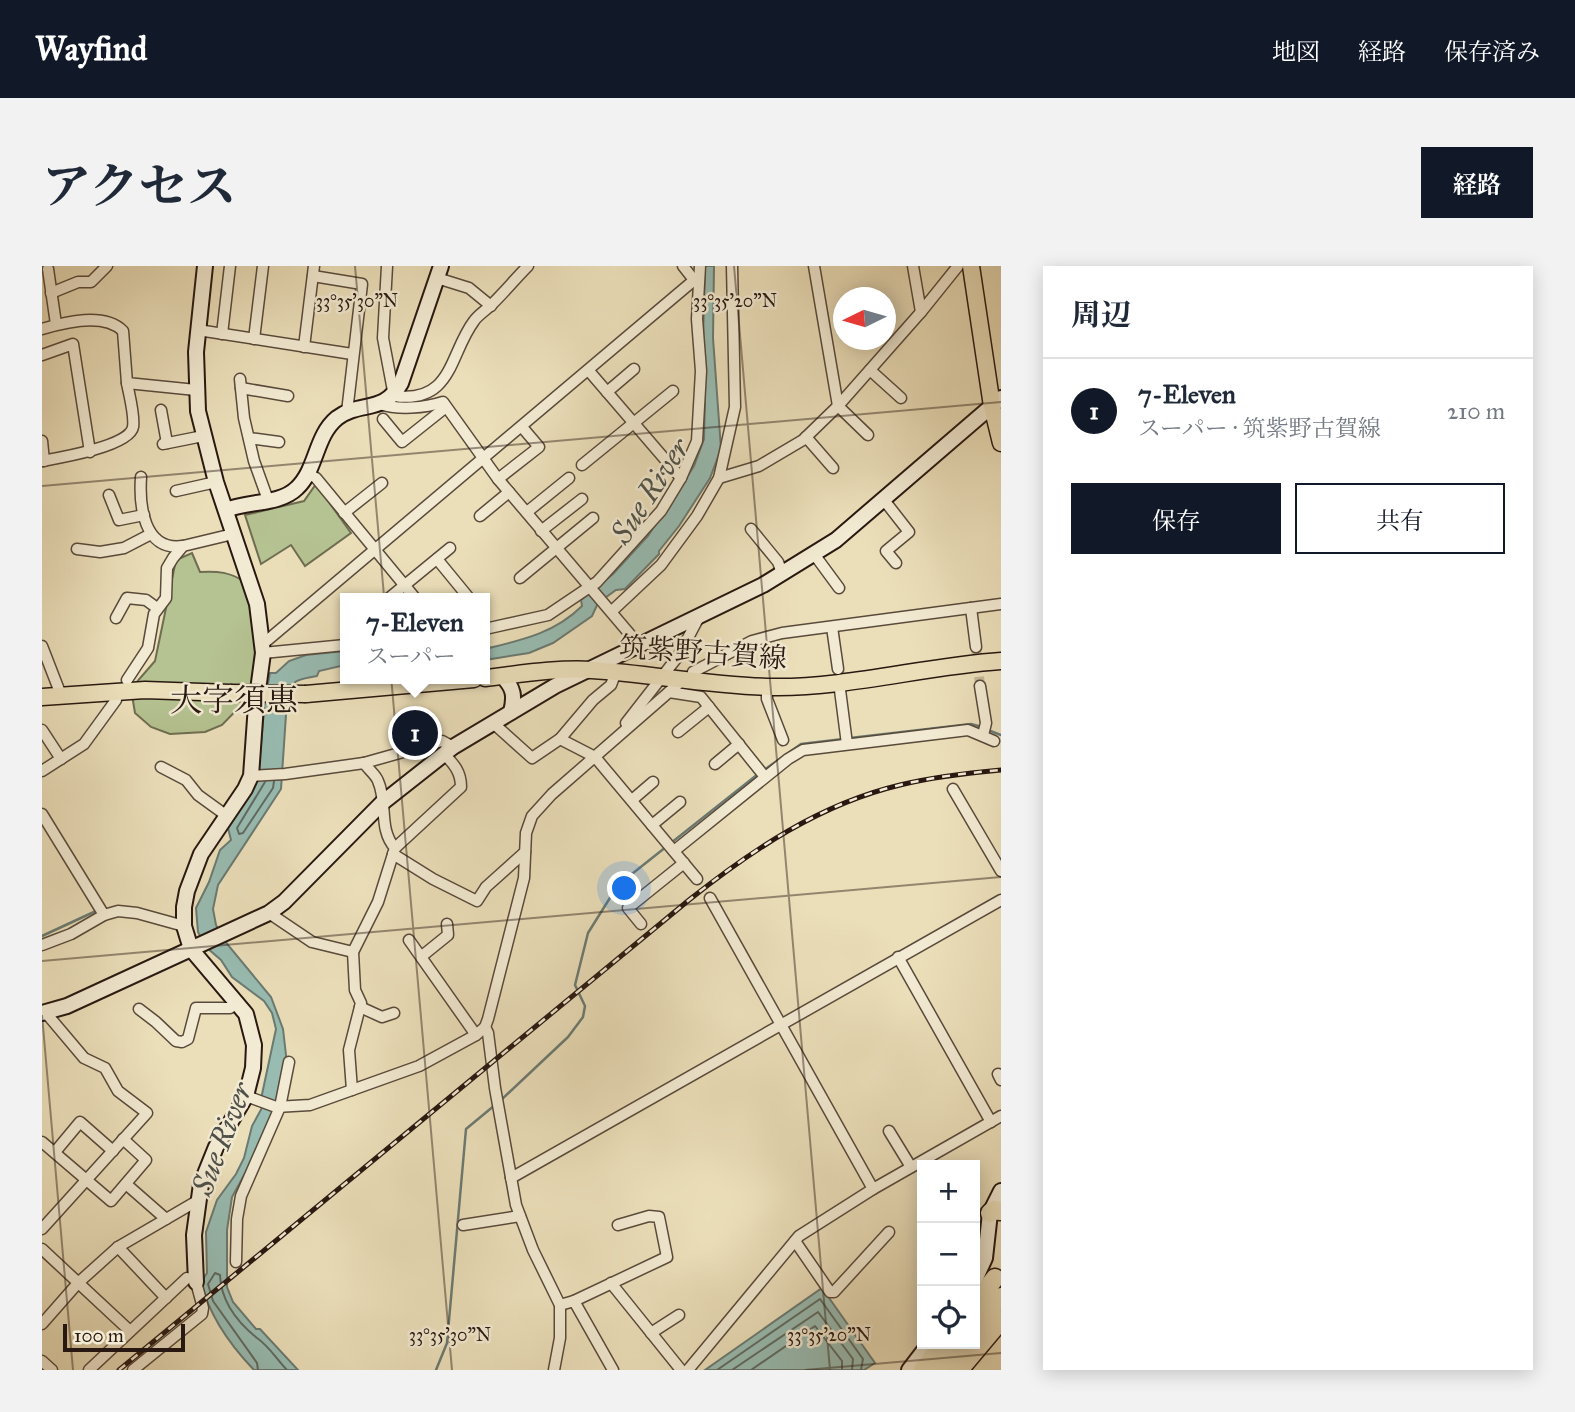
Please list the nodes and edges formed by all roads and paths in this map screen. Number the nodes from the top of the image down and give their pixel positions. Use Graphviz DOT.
graph roads {
  1 [pos="107,266"];
  2 [pos="205,266"];
  3 [pos="230,266"];
  4 [pos="263,266"];
  5 [pos="387,266"];
  6 [pos="683,266"];
  7 [pos="732,266"];
  8 [pos="814,266"];
  9 [pos="913,266"];
  10 [pos="958,266"];
  11 [pos="971,266"];
  12 [pos="521,268"];
  13 [pos="48,269"];
  14 [pos="314,271"];
  15 [pos="439,272"];
  16 [pos="698,274"];
  17 [pos="48,297"];
  18 [pos="491,306"];
  19 [pos="921,312"];
  20 [pos="56,324"];
  21 [pos="42,329"];
  22 [pos="198,330"];
  23 [pos="222,334"];
  24 [pos="254,339"];
  25 [pos="304,347"];
  26 [pos="42,355"];
  27 [pos="352,355"];
  28 [pos="634,369"];
  29 [pos="870,370"];
  30 [pos="589,371"];
  31 [pos="127,383"];
  32 [pos="196,390"];
  33 [pos="673,391"];
  34 [pos="607,392"];
  35 [pos="288,396"];
  36 [pos="394,396"];
  37 [pos="901,398"];
  38 [pos="997,402"];
  39 [pos="838,406"];
  40 [pos="446,407"];
  41 [pos="161,410"];
  42 [pos="381,411"];
  43 [pos="347,412"];
  44 [pos="634,423"];
  45 [pos="522,427"];
  46 [pos="868,435"];
  47 [pos="203,436"];
  48 [pos="249,438"];
  49 [pos="806,438"];
  50 [pos="42,441"];
  51 [pos="279,442"];
  52 [pos="1001,443"];
  53 [pos="90,452"];
  54 [pos="483,458"];
  55 [pos="43,461"];
  56 [pos="582,465"];
  57 [pos="833,468"];
  58 [pos="307,473"];
  59 [pos="141,477"];
  60 [pos="498,478"];
  61 [pos="569,478"];
  62 [pos="681,478"];
  63 [pos="719,478"];
  64 [pos="216,482"];
  65 [pos="382,483"];
  66 [pos="176,491"];
  67 [pos="509,492"];
  68 [pos="109,495"];
  69 [pos="582,499"];
  70 [pos="268,500"];
  71 [pos="884,500"];
  72 [pos="226,510"];
  73 [pos="527,512"];
  74 [pos="344,513"];
  75 [pos="144,515"];
  76 [pos="480,516"];
  77 [pos="593,518"];
  78 [pos="751,529"];
  79 [pos="541,531"];
  80 [pos="151,534"];
  81 [pos="233,534"];
  82 [pos="183,546"];
  83 [pos="450,548"];
  84 [pos="556,548"];
  85 [pos="78,549"];
  86 [pos="374,549"];
  87 [pos="814,554"];
  88 [pos="437,559"];
  89 [pos="896,563"];
  90 [pos="782,573"];
  91 [pos="520,578"];
  92 [pos="404,585"];
  93 [pos="592,587"];
  94 [pos="839,588"];
  95 [pos="395,593"];
  96 [pos="411,593"];
  97 [pos="465,593"];
  98 [pos="1001,604"];
  99 [pos="157,608"];
  100 [pos="971,608"];
  101 [pos="610,609"];
  102 [pos="700,615"];
  103 [pos="116,618"];
  104 [pos="490,625"];
  105 [pos="832,626"];
  106 [pos="340,645"];
  107 [pos="639,645"];
  108 [pos="42,646"];
  109 [pos="263,648"];
  110 [pos="976,648"];
  111 [pos="1001,662"];
  112 [pos="838,669"];
  113 [pos="588,670"];
  114 [pos="616,672"];
  115 [pos="693,672"];
  116 [pos="502,676"];
  117 [pos="661,676"];
  118 [pos="490,677"];
  119 [pos="127,680"];
  120 [pos="418,684"];
  121 [pos="980,685"];
  122 [pos="767,687"];
  123 [pos="840,690"];
  124 [pos="61,695"];
  125 [pos="42,697"];
  126 [pos="116,700"];
  127 [pos="709,707"];
  128 [pos="511,712"];
  129 [pos="492,723"];
  130 [pos="42,730"];
  131 [pos="678,733"];
  132 [pos="983,735"];
  133 [pos="615,737"];
  134 [pos="560,739"];
  135 [pos="783,740"];
  136 [pos="994,741"];
  137 [pos="739,744"];
  138 [pos="847,744"];
  139 [pos="448,750"];
  140 [pos="595,757"];
  141 [pos="61,759"];
  142 [pos="364,763"];
  143 [pos="715,764"];
  144 [pos="161,767"];
  145 [pos="42,771"];
  146 [pos="251,776"];
  147 [pos="765,777"];
  148 [pos="653,782"];
  149 [pos="953,789"];
  150 [pos="632,800"];
  151 [pos="680,802"];
  152 [pos="382,803"];
  153 [pos="42,814"];
  154 [pos="227,816"];
  155 [pos="652,825"];
  156 [pos="394,851"];
  157 [pos="674,851"];
  158 [pos="525,852"];
  159 [pos="684,863"];
  160 [pos="1001,871"];
  161 [pos="697,879"];
  162 [pos="710,898"];
  163 [pos="1001,900"];
  164 [pos="269,913"];
  165 [pos="104,915"];
  166 [pos="447,924"];
  167 [pos="641,924"];
  168 [pos="184,926"];
  169 [pos="409,940"];
  170 [pos="42,945"];
  171 [pos="195,947"];
  172 [pos="353,953"];
  173 [pos="422,957"];
  174 [pos="898,957"];
  175 [pos="238,1002"];
  176 [pos="360,1007"];
  177 [pos="139,1009"];
  178 [pos="43,1013"];
  179 [pos="394,1013"];
  180 [pos="782,1025"];
  181 [pos="485,1027"];
  182 [pos="476,1035"];
  183 [pos="289,1062"];
  184 [pos="352,1090"];
  185 [pos="249,1097"];
  186 [pos="278,1107"];
  187 [pos="996,1119"];
  188 [pos="889,1130"];
  189 [pos="123,1139"];
  190 [pos="42,1142"];
  191 [pos="113,1151"];
  192 [pos="55,1152"];
  193 [pos="911,1167"];
  194 [pos="511,1178"];
  195 [pos="85,1181"];
  196 [pos="126,1184"];
  197 [pos="873,1189"];
  198 [pos="1001,1191"];
  199 [pos="197,1201"];
  200 [pos="997,1209"];
  201 [pos="520,1216"];
  202 [pos="166,1219"];
  203 [pos="463,1225"];
  204 [pos="618,1225"];
  205 [pos="42,1229"];
  206 [pos="890,1231"];
  207 [pos="795,1241"];
  208 [pos="118,1247"];
  209 [pos="42,1249"];
  210 [pos="236,1262"];
  211 [pos="980,1269"];
  212 [pos="995,1278"];
  213 [pos="192,1280"];
  214 [pos="78,1283"];
  215 [pos="611,1283"];
  216 [pos="980,1297"];
  217 [pos="1001,1297"];
  218 [pos="166,1298"];
  219 [pos="574,1301"];
  220 [pos="560,1305"];
  221 [pos="679,1315"];
  222 [pos="980,1320"];
  223 [pos="1001,1320"];
  224 [pos="42,1324"];
  225 [pos="130,1331"];
  226 [pos="651,1333"];
  227 [pos="925,1349"];
  228 [pos="939,1349"];
  229 [pos="956,1349"];
  230 [pos="42,1361"];
  231 [pos="52,1370"];
  232 [pos="89,1370"];
  233 [pos="133,1370"];
  234 [pos="554,1370"];
  235 [pos="613,1370"];
  236 [pos="681,1370"];
  237 [pos="688,1370"];
  238 [pos="909,1370"];
  239 [pos="923,1370"];
  240 [pos="938,1370"];
  241 [pos="959,1370"];
  1 -- 17 [label="street"];
  2 -- 22 [label="street"];
  3 -- 23 [label="street"];
  4 -- 24 [label="street"];
  5 -- 36 [label="street"];
  6 -- 16 [label="street"];
  7 -- 63 [label="street"];
  8 -- 39 [label="street"];
  9 -- 19 [label="street"];
  10 -- 19 [label="street"];
  11 -- 38 [label="main road"];
  12 -- 18 [label="street"];
  13 -- 17 [label="street"];
  14 -- 25 [label="street"];
  14 -- 27 [label="street"];
  15 -- 18 [label="street"];
  15 -- 36 [label="street"];
  16 -- 30 [label="street"];
  16 -- 62 [label="street"];
  17 -- 20 [label="street"];
  18 -- 36 [label="street"];
  19 -- 29 [label="street"];
  20 -- 21 [label="street"];
  20 -- 31 [label="street"];
  22 -- 23 [label="street"];
  22 -- 32 [label="street"];
  23 -- 24 [label="street"];
  24 -- 25 [label="street"];
  25 -- 27 [label="street"];
  26 -- 53 [label="street"];
  27 -- 43 [label="street"];
  28 -- 34 [label="street"];
  29 -- 37 [label="street"];
  29 -- 39 [label="street"];
  30 -- 34 [label="street"];
  30 -- 45 [label="street"];
  31 -- 32 [label="street"];
  31 -- 53 [label="street"];
  32 -- 47 [label="street"];
  33 -- 44 [label="street"];
  34 -- 44 [label="street"];
  35 -- 48 [label="street"];
  36 -- 42 [label="street"];
  38 -- 52 [label="main road"];
  38 -- 71 [label="street"];
  39 -- 46 [label="street"];
  39 -- 49 [label="street"];
  40 -- 42 [label="street"];
  40 -- 42 [label="street"];
  40 -- 54 [label="street"];
  41 -- 47 [label="street"];
  42 -- 43 [label="street"];
  43 -- 58 [label="street"];
  44 -- 56 [label="street"];
  44 -- 62 [label="street"];
  45 -- 54 [label="street"];
  45 -- 60 [label="street"];
  47 -- 64 [label="street"];
  48 -- 51 [label="street"];
  48 -- 70 [label="street"];
  49 -- 57 [label="street"];
  49 -- 63 [label="street"];
  50 -- 55 [label="street"];
  53 -- 55 [label="street"];
  54 -- 60 [label="street"];
  54 -- 86 [label="street"];
  58 -- 70 [label="street"];
  58 -- 74 [label="street"];
  59 -- 75 [label="street"];
  60 -- 67 [label="street"];
  61 -- 73 [label="street"];
  62 -- 93 [label="street"];
  63 -- 101 [label="street"];
  64 -- 66 [label="street"];
  64 -- 72 [label="street"];
  65 -- 74 [label="street"];
  67 -- 73 [label="street"];
  67 -- 76 [label="street"];
  68 -- 75 [label="street"];
  69 -- 79 [label="street"];
  70 -- 72 [label="street"];
  71 -- 87 [label="street"];
  71 -- 89 [label="street"];
  72 -- 81 [label="street"];
  73 -- 79 [label="street"];
  74 -- 86 [label="street"];
  75 -- 80 [label="street"];
  77 -- 84 [label="street"];
  78 -- 90 [label="street"];
  79 -- 84 [label="street"];
  80 -- 82 [label="street"];
  80 -- 85 [label="street"];
  81 -- 82 [label="street"];
  81 -- 109 [label="street"];
  82 -- 99 [label="street"];
  83 -- 88 [label="street"];
  84 -- 91 [label="street"];
  84 -- 93 [label="street"];
  86 -- 92 [label="street"];
  86 -- 109 [label="street"];
  87 -- 90 [label="street"];
  87 -- 94 [label="street"];
  88 -- 92 [label="street"];
  88 -- 97 [label="street"];
  90 -- 102 [label="street"];
  92 -- 95 [label="street"];
  92 -- 96 [label="street"];
  93 -- 101 [label="street"];
  93 -- 104 [label="street"];
  98 -- 100 [label="street"];
  99 -- 103 [label="street"];
  99 -- 119 [label="street"];
  100 -- 105 [label="street"];
  100 -- 110 [label="street"];
  101 -- 107 [label="street"];
  102 -- 107 [label="street"];
  102 -- 117 [label="street"];
  105 -- 112 [label="street"];
  105 -- 115 [label="street"];
  106 -- 109 [label="street"];
  107 -- 113 [label="street"];
  108 -- 124 [label="street"];
  109 -- 146 [label="street"];
  111 -- 122 [label="main road, 筑紫野古賀線"];
  113 -- 114 [label="main road, 筑紫野古賀線"];
  113 -- 116 [label="main road, 筑紫野古賀線"];
  113 -- 128 [label="street"];
  114 -- 117 [label="main road, 筑紫野古賀線"];
  114 -- 134 [label="street"];
  116 -- 118 [label="main road, 筑紫野古賀線"];
  116 -- 128 [label="street"];
  117 -- 122 [label="main road, 筑紫野古賀線"];
  117 -- 133 [label="street"];
  120 -- 124 [label="main road, bridge"];
  121 -- 132 [label="street"];
  122 -- 135 [label="street"];
  123 -- 138 [label="street"];
  124 -- 125 [label="main road"];
  126 -- 141 [label="street"];
  127 -- 131 [label="street"];
  127 -- 133 [label="street"];
  127 -- 137 [label="street"];
  128 -- 129 [label="street"];
  129 -- 134 [label="street"];
  129 -- 139 [label="street"];
  130 -- 141 [label="street"];
  132 -- 136 [label="street"];
  132 -- 138 [label="street"];
  133 -- 140 [label="street"];
  134 -- 140 [label="street"];
  137 -- 143 [label="street"];
  137 -- 147 [label="street"];
  138 -- 147 [label="street"];
  139 -- 142 [label="street"];
  139 -- 152 [label="street"];
  139 -- 156 [label="street"];
  140 -- 150 [label="street"];
  140 -- 158 [label="street"];
  141 -- 145 [label="street"];
  142 -- 146 [label="street"];
  142 -- 152 [label="street"];
  144 -- 154 [label="street"];
  146 -- 154 [label="street"];
  147 -- 157 [label="street"];
  148 -- 150 [label="street"];
  149 -- 160 [label="street"];
  150 -- 155 [label="street"];
  151 -- 155 [label="street"];
  152 -- 156 [label="street"];
  152 -- 164 [label="street"];
  153 -- 165 [label="street"];
  154 -- 168 [label="street"];
  155 -- 157 [label="street"];
  156 -- 158 [label="street"];
  156 -- 172 [label="street"];
  157 -- 159 [label="street"];
  158 -- 181 [label="street"];
  159 -- 161 [label="street"];
  159 -- 167 [label="street"];
  162 -- 180 [label="street"];
  163 -- 174 [label="street"];
  164 -- 171 [label="street"];
  164 -- 172 [label="street"];
  165 -- 168 [label="street"];
  165 -- 170 [label="street"];
  166 -- 173 [label="street"];
  168 -- 171 [label="street"];
  169 -- 173 [label="street"];
  171 -- 175 [label="street"];
  171 -- 178 [label="street"];
  172 -- 176 [label="street"];
  173 -- 182 [label="street"];
  174 -- 180 [label="street"];
  174 -- 187 [label="street"];
  175 -- 177 [label="street"];
  175 -- 185 [label="street"];
  176 -- 179 [label="street"];
  176 -- 184 [label="street"];
  178 -- 189 [label="street"];
  180 -- 194 [label="street"];
  180 -- 197 [label="street"];
  181 -- 182 [label="street"];
  181 -- 194 [label="street"];
  182 -- 184 [label="street"];
  183 -- 186 [label="street"];
  184 -- 186 [label="street"];
  185 -- 186 [label="street"];
  185 -- 199 [label="street"];
  186 -- 210 [label="street"];
  187 -- 193 [label="street"];
  188 -- 193 [label="street"];
  189 -- 191 [label="street"];
  189 -- 196 [label="street"];
  190 -- 192 [label="street"];
  191 -- 192 [label="street"];
  191 -- 195 [label="street"];
  192 -- 195 [label="street"];
  193 -- 197 [label="street"];
  194 -- 201 [label="street"];
  195 -- 196 [label="street"];
  195 -- 205 [label="street"];
  196 -- 202 [label="street"];
  197 -- 207 [label="street"];
  198 -- 200 [label="highway"];
  199 -- 202 [label="street"];
  199 -- 213 [label="street"];
  200 -- 211 [label="street"];
  201 -- 203 [label="street"];
  201 -- 220 [label="street"];
  202 -- 208 [label="street"];
  204 -- 215 [label="street"];
  206 -- 207 [label="street"];
  207 -- 237 [label="street"];
  208 -- 214 [label="street"];
  208 -- 218 [label="street"];
  209 -- 214 [label="street"];
  212 -- 216 [label="highway"];
  213 -- 218 [label="street"];
  213 -- 233 [label="street"];
  214 -- 224 [label="street"];
  214 -- 225 [label="street"];
  215 -- 219 [label="street"];
  215 -- 226 [label="street"];
  217 -- 222 [label="highway"];
  218 -- 225 [label="street"];
  219 -- 220 [label="street"];
  219 -- 235 [label="street"];
  220 -- 234 [label="street"];
  221 -- 226 [label="street"];
  223 -- 241 [label="highway"];
  225 -- 232 [label="street"];
  226 -- 236 [label="street"];
  227 -- 238 [label="street"];
  228 -- 239 [label="highway"];
  229 -- 240 [label="highway"];
  230 -- 231 [label="street"];
}
